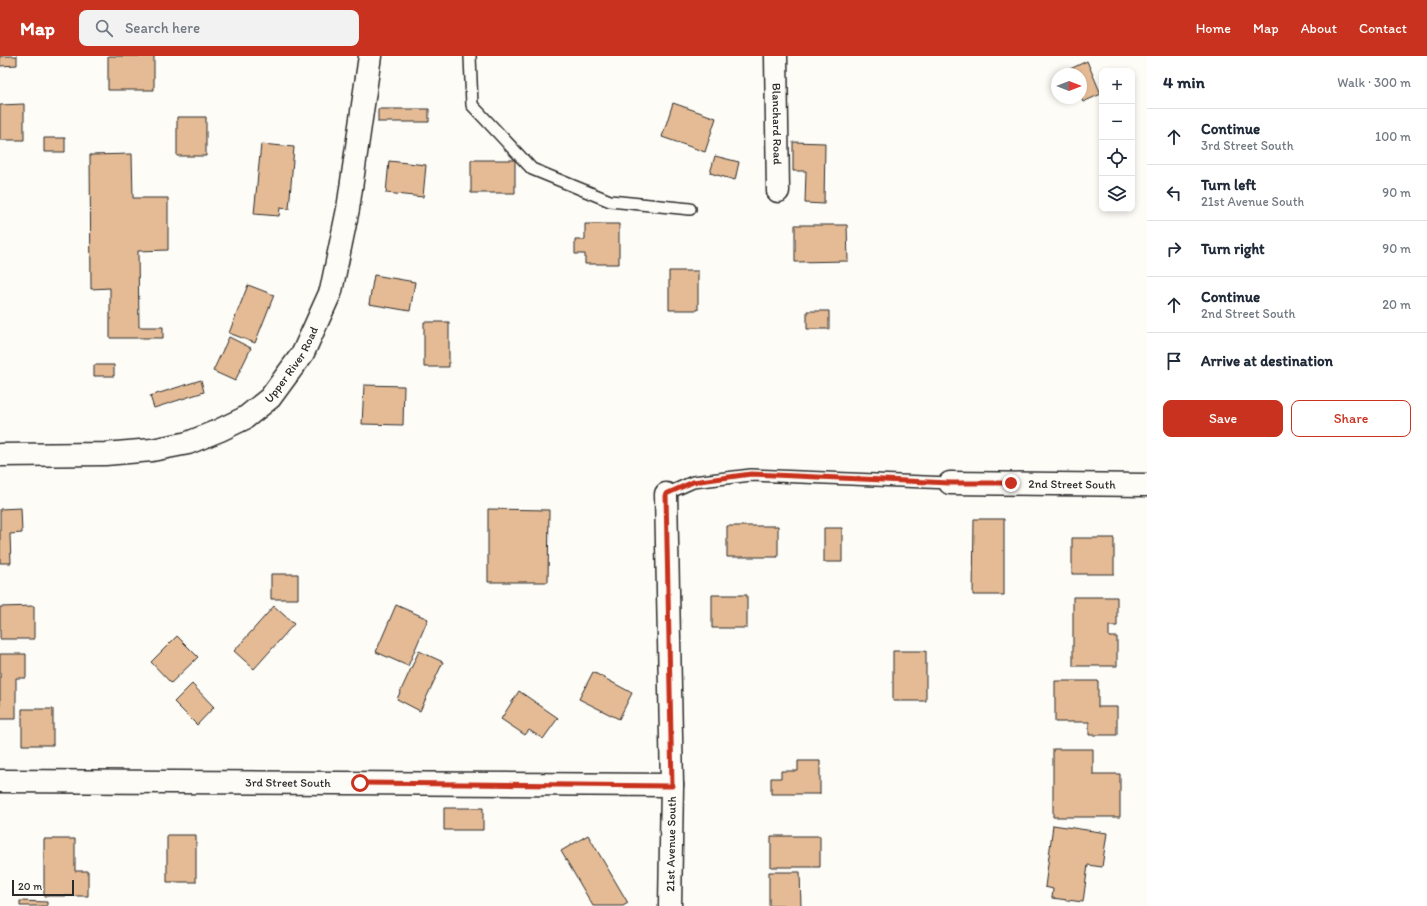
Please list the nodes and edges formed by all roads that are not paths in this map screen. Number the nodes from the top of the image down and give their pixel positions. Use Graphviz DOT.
graph roads {
  1 [pos="370,56"];
  2 [pos="470,56"];
  3 [pos="776,56"];
  4 [pos="778,191"];
  5 [pos="690,209"];
  6 [pos="0,455"];
  7 [pos="950,483"];
  8 [pos="1147,485"];
  9 [pos="666,494"];
  10 [pos="0,781"];
  11 [pos="672,786"];
  12 [pos="670,906"];
  1 -- 6 [label="street, Upper River Road"];
  2 -- 5 [label="lane"];
  3 -- 4 [label="street, Blanchard Road"];
  7 -- 8 [label="street, 2nd Street South"];
  7 -- 9 [label="lane"];
  9 -- 11 [label="street, 21st Avenue South"];
  10 -- 11 [label="street, 3rd Street South"];
  11 -- 12 [label="street, 21st Avenue South"];
}
